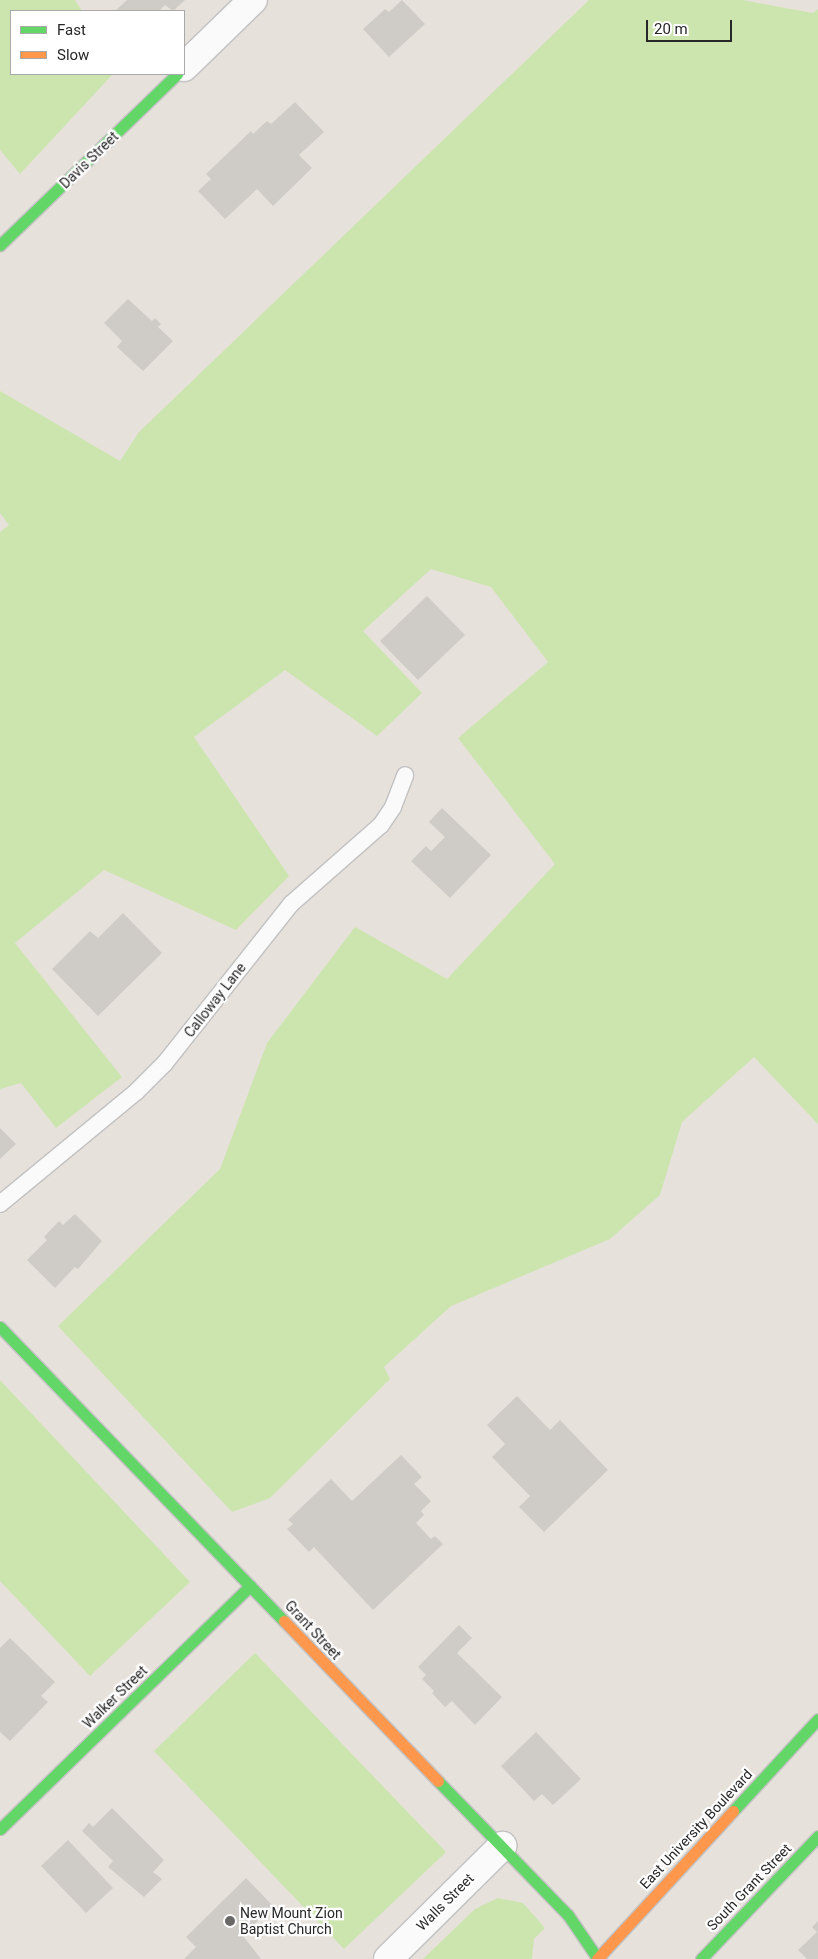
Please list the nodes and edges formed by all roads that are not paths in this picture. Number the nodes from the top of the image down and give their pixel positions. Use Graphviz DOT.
graph roads {
  1 [pos="253,0"];
  2 [pos="185,66"];
  3 [pos="176,75"];
  4 [pos="0,245"];
  5 [pos="405,774"];
  6 [pos="0,1204"];
  7 [pos="0,1327"];
  8 [pos="250,1586"];
  9 [pos="818,1719"];
  10 [pos="0,1829"];
  11 [pos="818,1836"];
  12 [pos="502,1846"];
  13 [pos="388,1959"];
  14 [pos="597,1959"];
  15 [pos="701,1959"];
  1 -- 2 [label="street"];
  3 -- 4 [label="street, Davis Street"];
  5 -- 6 [label="lane, Calloway Lane"];
  7 -- 8 [label="street, Grant Street"];
  8 -- 10 [label="street, Walker Street"];
  8 -- 12 [label="street, Grant Street"];
  9 -- 14 [label="street, East University Boulevard"];
  11 -- 15 [label="street, South Grant Street"];
  12 -- 13 [label="street, Walls Street"];
  12 -- 14 [label="street, Grant Street"];
}
